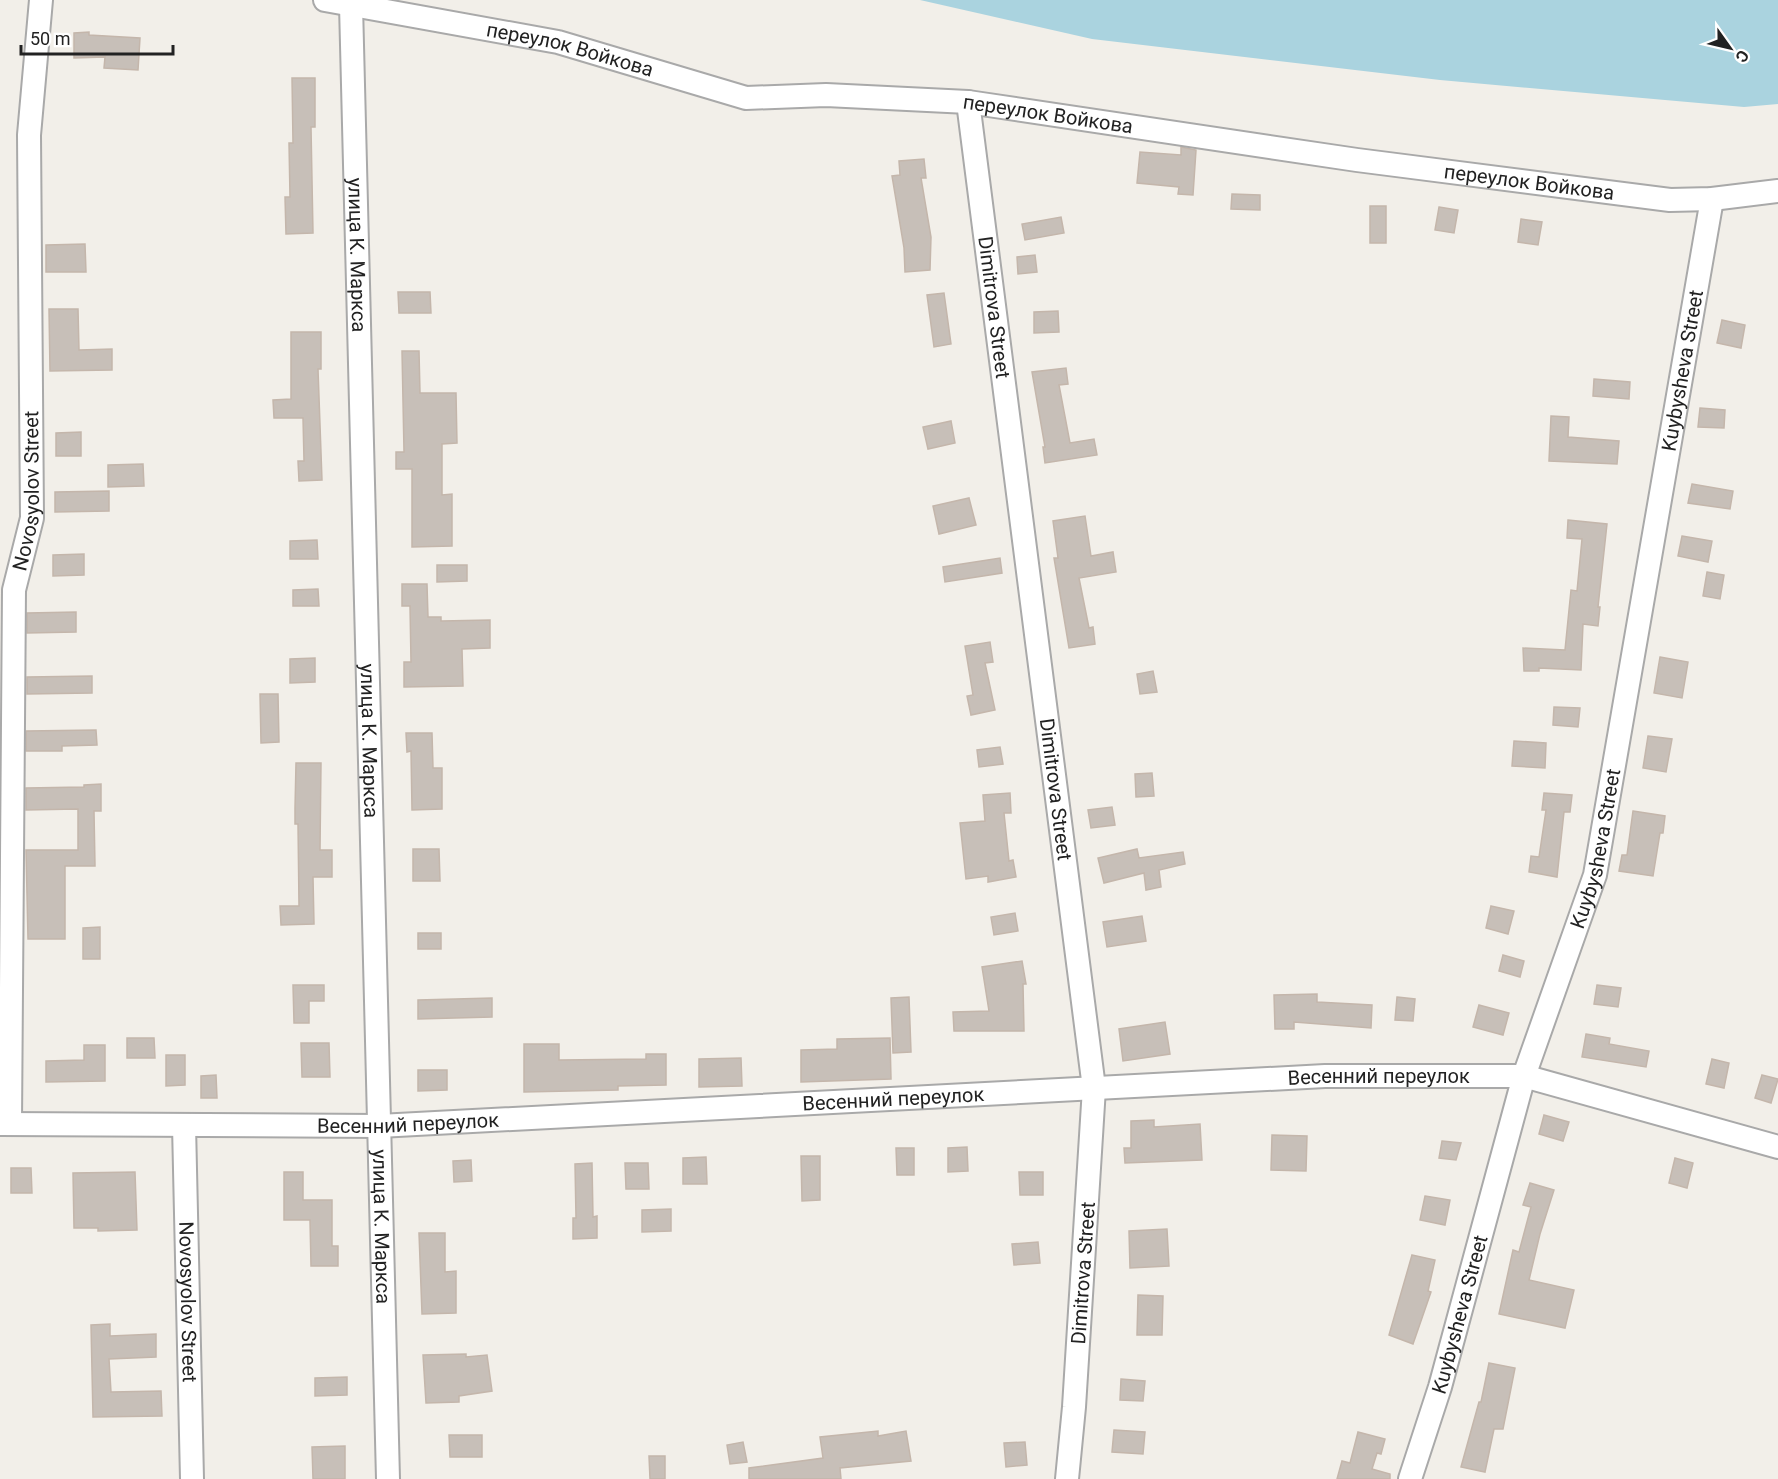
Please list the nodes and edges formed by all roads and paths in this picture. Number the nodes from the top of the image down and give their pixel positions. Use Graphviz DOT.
graph roads {
  1 [pos="41,0"];
  2 [pos="326,0"];
  3 [pos="351,5"];
  4 [pos="968,102"];
  5 [pos="1778,191"];
  6 [pos="1712,199"];
  7 [pos="1524,1076"];
  8 [pos="1094,1088"];
  9 [pos="5,1124"];
  10 [pos="184,1125"];
  11 [pos="379,1126"];
  12 [pos="1778,1147"];
  13 [pos="192,1479"];
  14 [pos="388,1479"];
  15 [pos="1066,1479"];
  16 [pos="1410,1479"];
  1 -- 9 [label="street, Novosyolov Street"];
  2 -- 3 [label="street, переулок Войкова"];
  3 -- 4 [label="street, переулок Войкова"];
  3 -- 11 [label="street, улица К. Маркса"];
  4 -- 6 [label="street, переулок Войкова"];
  4 -- 8 [label="street, Dimitrova Street"];
  5 -- 6 [label="street, переулок Войкова"];
  6 -- 7 [label="street, Kuybysheva Street"];
  7 -- 8 [label="street, Весенний переулок"];
  7 -- 12 [label="street, Весенний переулок"];
  7 -- 16 [label="street, Kuybysheva Street"];
  8 -- 11 [label="street, Весенний переулок"];
  8 -- 15 [label="street, Dimitrova Street"];
  9 -- 10 [label="street, Весенний переулок"];
  10 -- 11 [label="street, Весенний переулок"];
  10 -- 13 [label="street, Novosyolov Street"];
  11 -- 14 [label="street, улица К. Маркса"];
}
